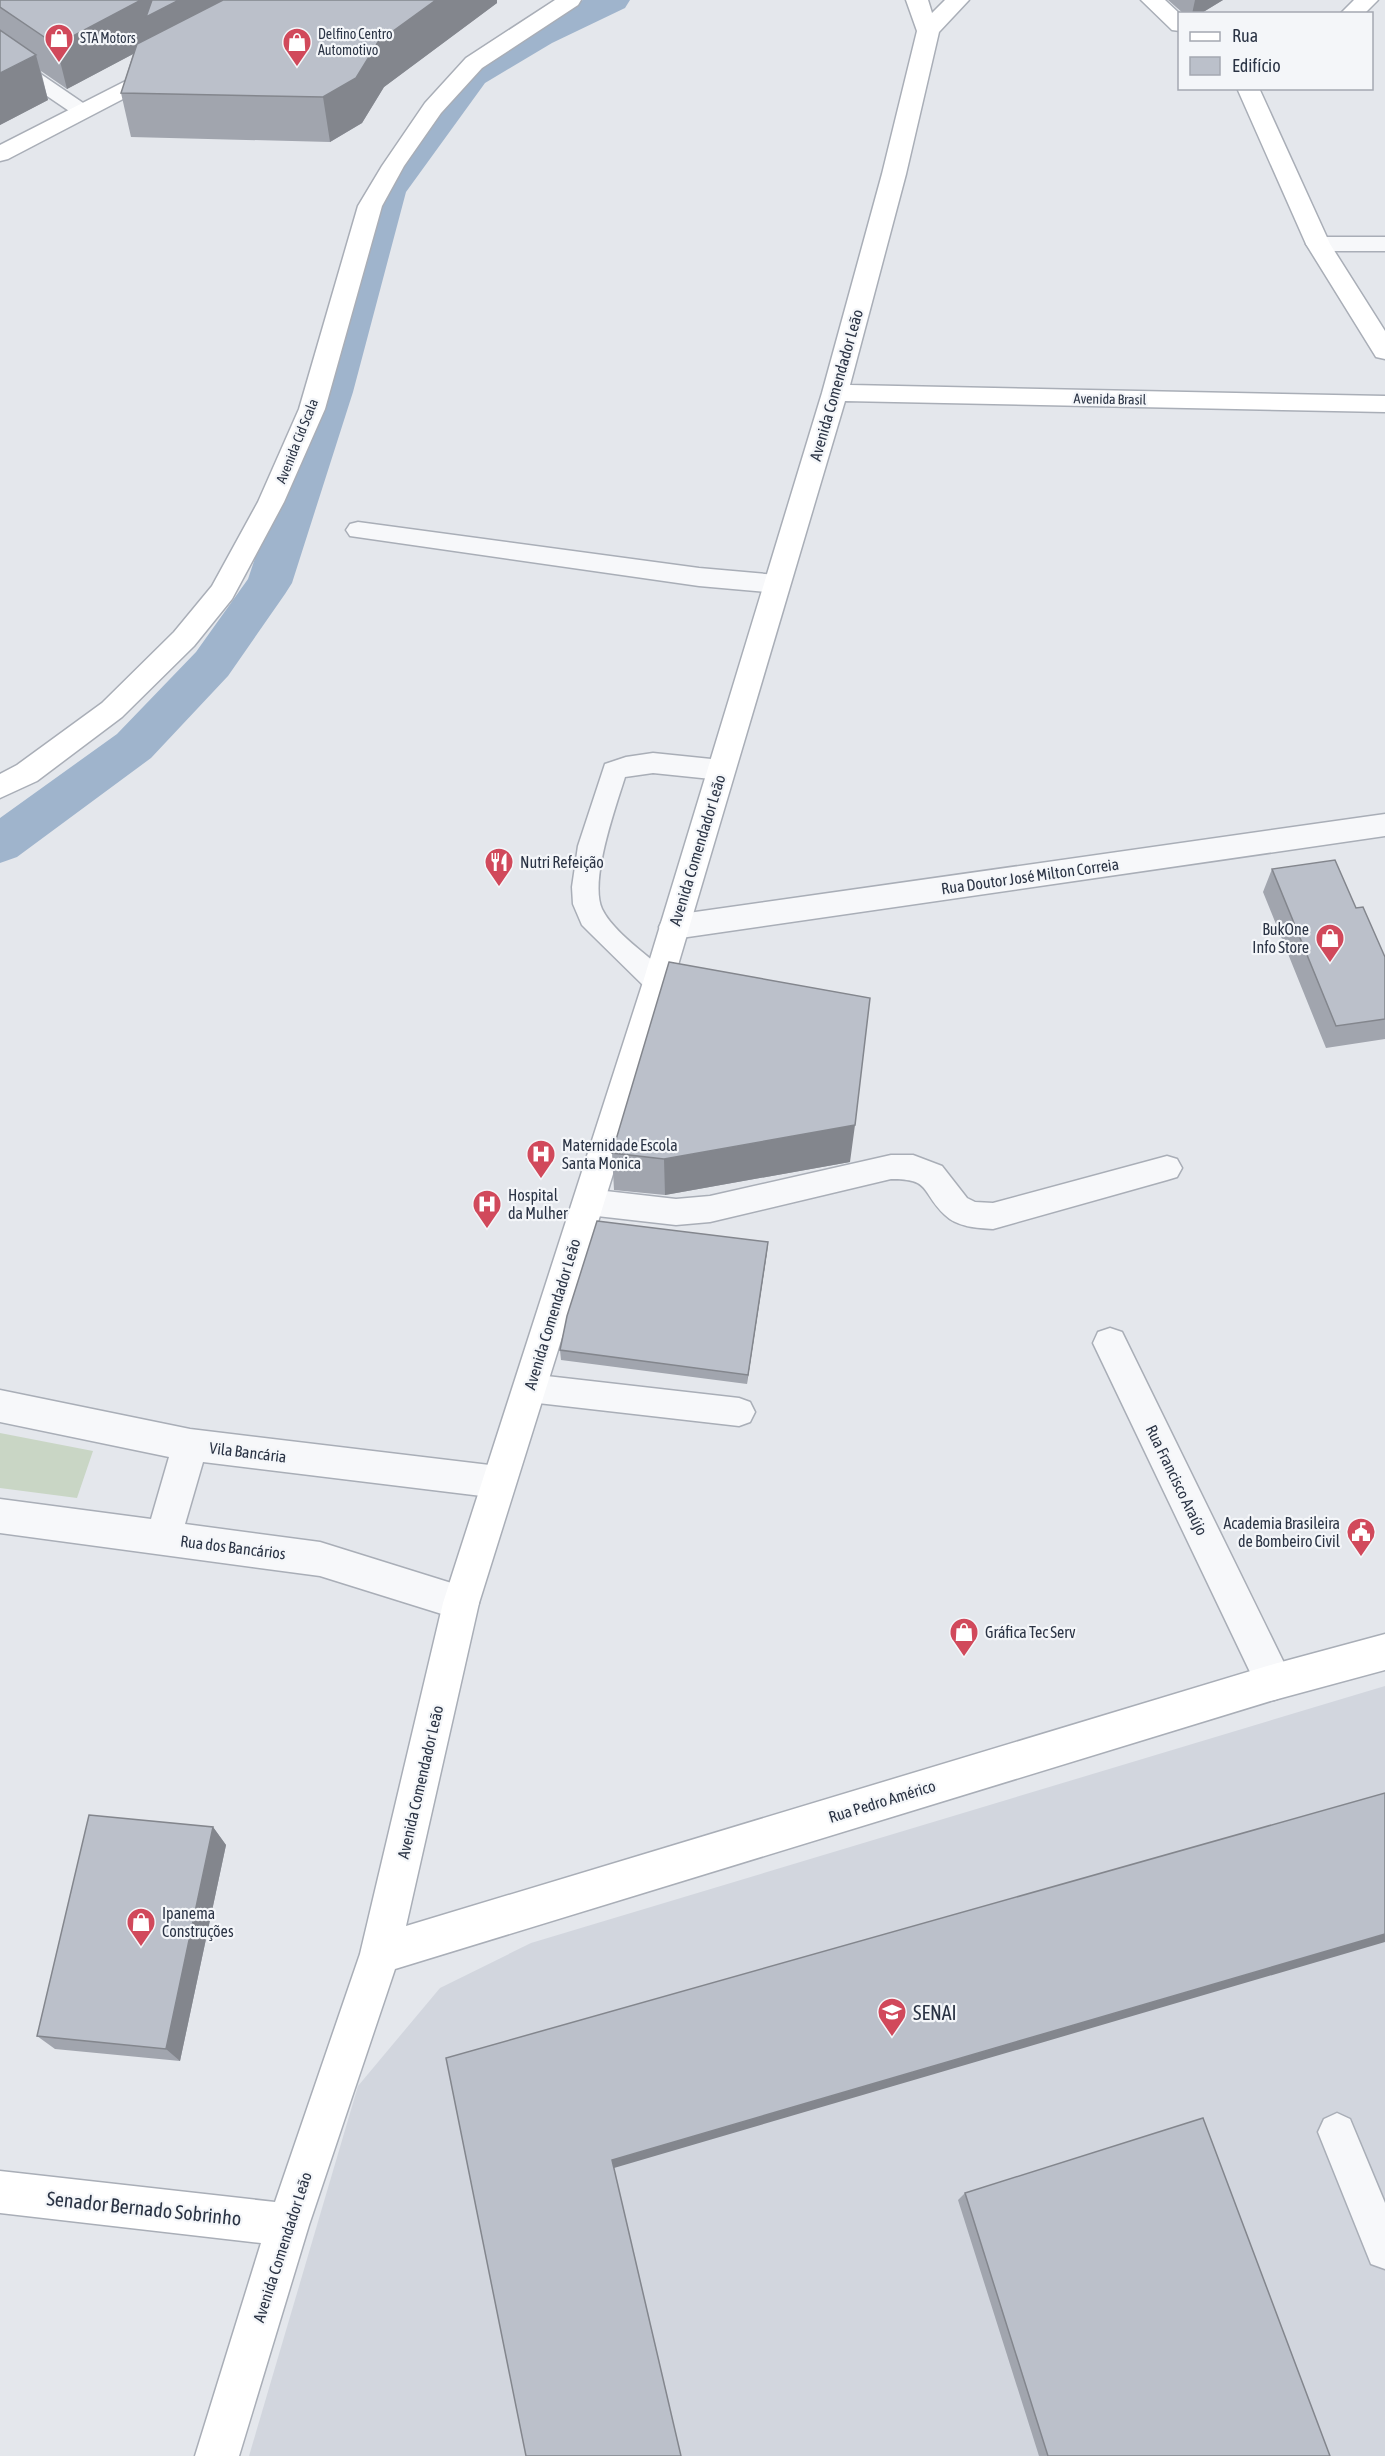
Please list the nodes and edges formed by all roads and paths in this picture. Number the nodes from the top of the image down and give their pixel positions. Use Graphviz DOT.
graph roads {
  1 [pos="570,0"];
  2 [pos="917,0"];
  3 [pos="958,0"];
  4 [pos="1152,0"];
  5 [pos="1367,0"];
  6 [pos="1352,12"];
  7 [pos="1178,24"];
  8 [pos="928,31"];
  9 [pos="0,55"];
  10 [pos="184,58"];
  11 [pos="1249,90"];
  12 [pos="82,111"];
  13 [pos="0,154"];
  14 [pos="1318,244"];
  15 [pos="1385,244"];
  16 [pos="1385,351"];
  17 [pos="835,393"];
  18 [pos="1385,404"];
  19 [pos="358,530"];
  20 [pos="777,584"];
  21 [pos="721,770"];
  22 [pos="0,787"];
  23 [pos="1385,825"];
  24 [pos="674,927"];
  25 [pos="658,982"];
  26 [pos="1167,1168"];
  27 [pos="588,1202"];
  28 [pos="1110,1343"];
  29 [pos="529,1388"];
  30 [pos="0,1406"];
  31 [pos="739,1412"];
  32 [pos="190,1445"];
  33 [pos="498,1482"];
  34 [pos="0,1516"];
  35 [pos="163,1538"];
  36 [pos="461,1603"];
  37 [pos="1385,1652"];
  38 [pos="1274,1682"];
  39 [pos="380,1954"];
  40 [pos="1337,2132"];
  41 [pos="0,2192"];
  42 [pos="288,2225"];
  43 [pos="1385,2250"];
  44 [pos="217,2456"];
  1 -- 22 [label="street, Avenida Cid Scala"];
  2 -- 8 [label="street"];
  3 -- 8 [label="street"];
  4 -- 7 [label="street"];
  5 -- 6 [label="street"];
  8 -- 17 [label="street, Avenida Comendador Leão"];
  9 -- 12 [label="lane"];
  10 -- 12 [label="street"];
  11 -- 14 [label="street"];
  12 -- 13 [label="street"];
  14 -- 15 [label="street"];
  14 -- 16 [label="street"];
  17 -- 18 [label="street, Avenida Brasil"];
  17 -- 20 [label="street, Avenida Comendador Leão"];
  19 -- 20 [label="lane"];
  20 -- 21 [label="street, Avenida Comendador Leão"];
  21 -- 24 [label="street, Avenida Comendador Leão"];
  21 -- 25 [label="lane"];
  23 -- 24 [label="street, Rua Doutor José Milton Correia"];
  24 -- 25 [label="street, Avenida Comendador Leão"];
  25 -- 27 [label="street, Avenida Comendador Leão"];
  26 -- 27 [label="lane"];
  27 -- 29 [label="street, Avenida Comendador Leão"];
  28 -- 38 [label="street, Rua Francisco Araújo"];
  29 -- 31 [label="lane"];
  29 -- 33 [label="street, Avenida Comendador Leão"];
  30 -- 32 [label="street, Vila Bancária"];
  32 -- 33 [label="street, Vila Bancária"];
  32 -- 35 [label="street"];
  33 -- 36 [label="street, Avenida Comendador Leão"];
  34 -- 35 [label="street, Rua dos Bancários"];
  35 -- 36 [label="street, Rua dos Bancários"];
  36 -- 39 [label="street, Avenida Comendador Leão"];
  37 -- 38 [label="street, Rua Pedro Américo"];
  38 -- 39 [label="street, Rua Pedro Américo"];
  39 -- 42 [label="street, Avenida Comendador Leão"];
  40 -- 43 [label="lane"];
  41 -- 42 [label="street, Senador Bernado Sobrinho"];
  42 -- 44 [label="street, Avenida Comendador Leão"];
}
